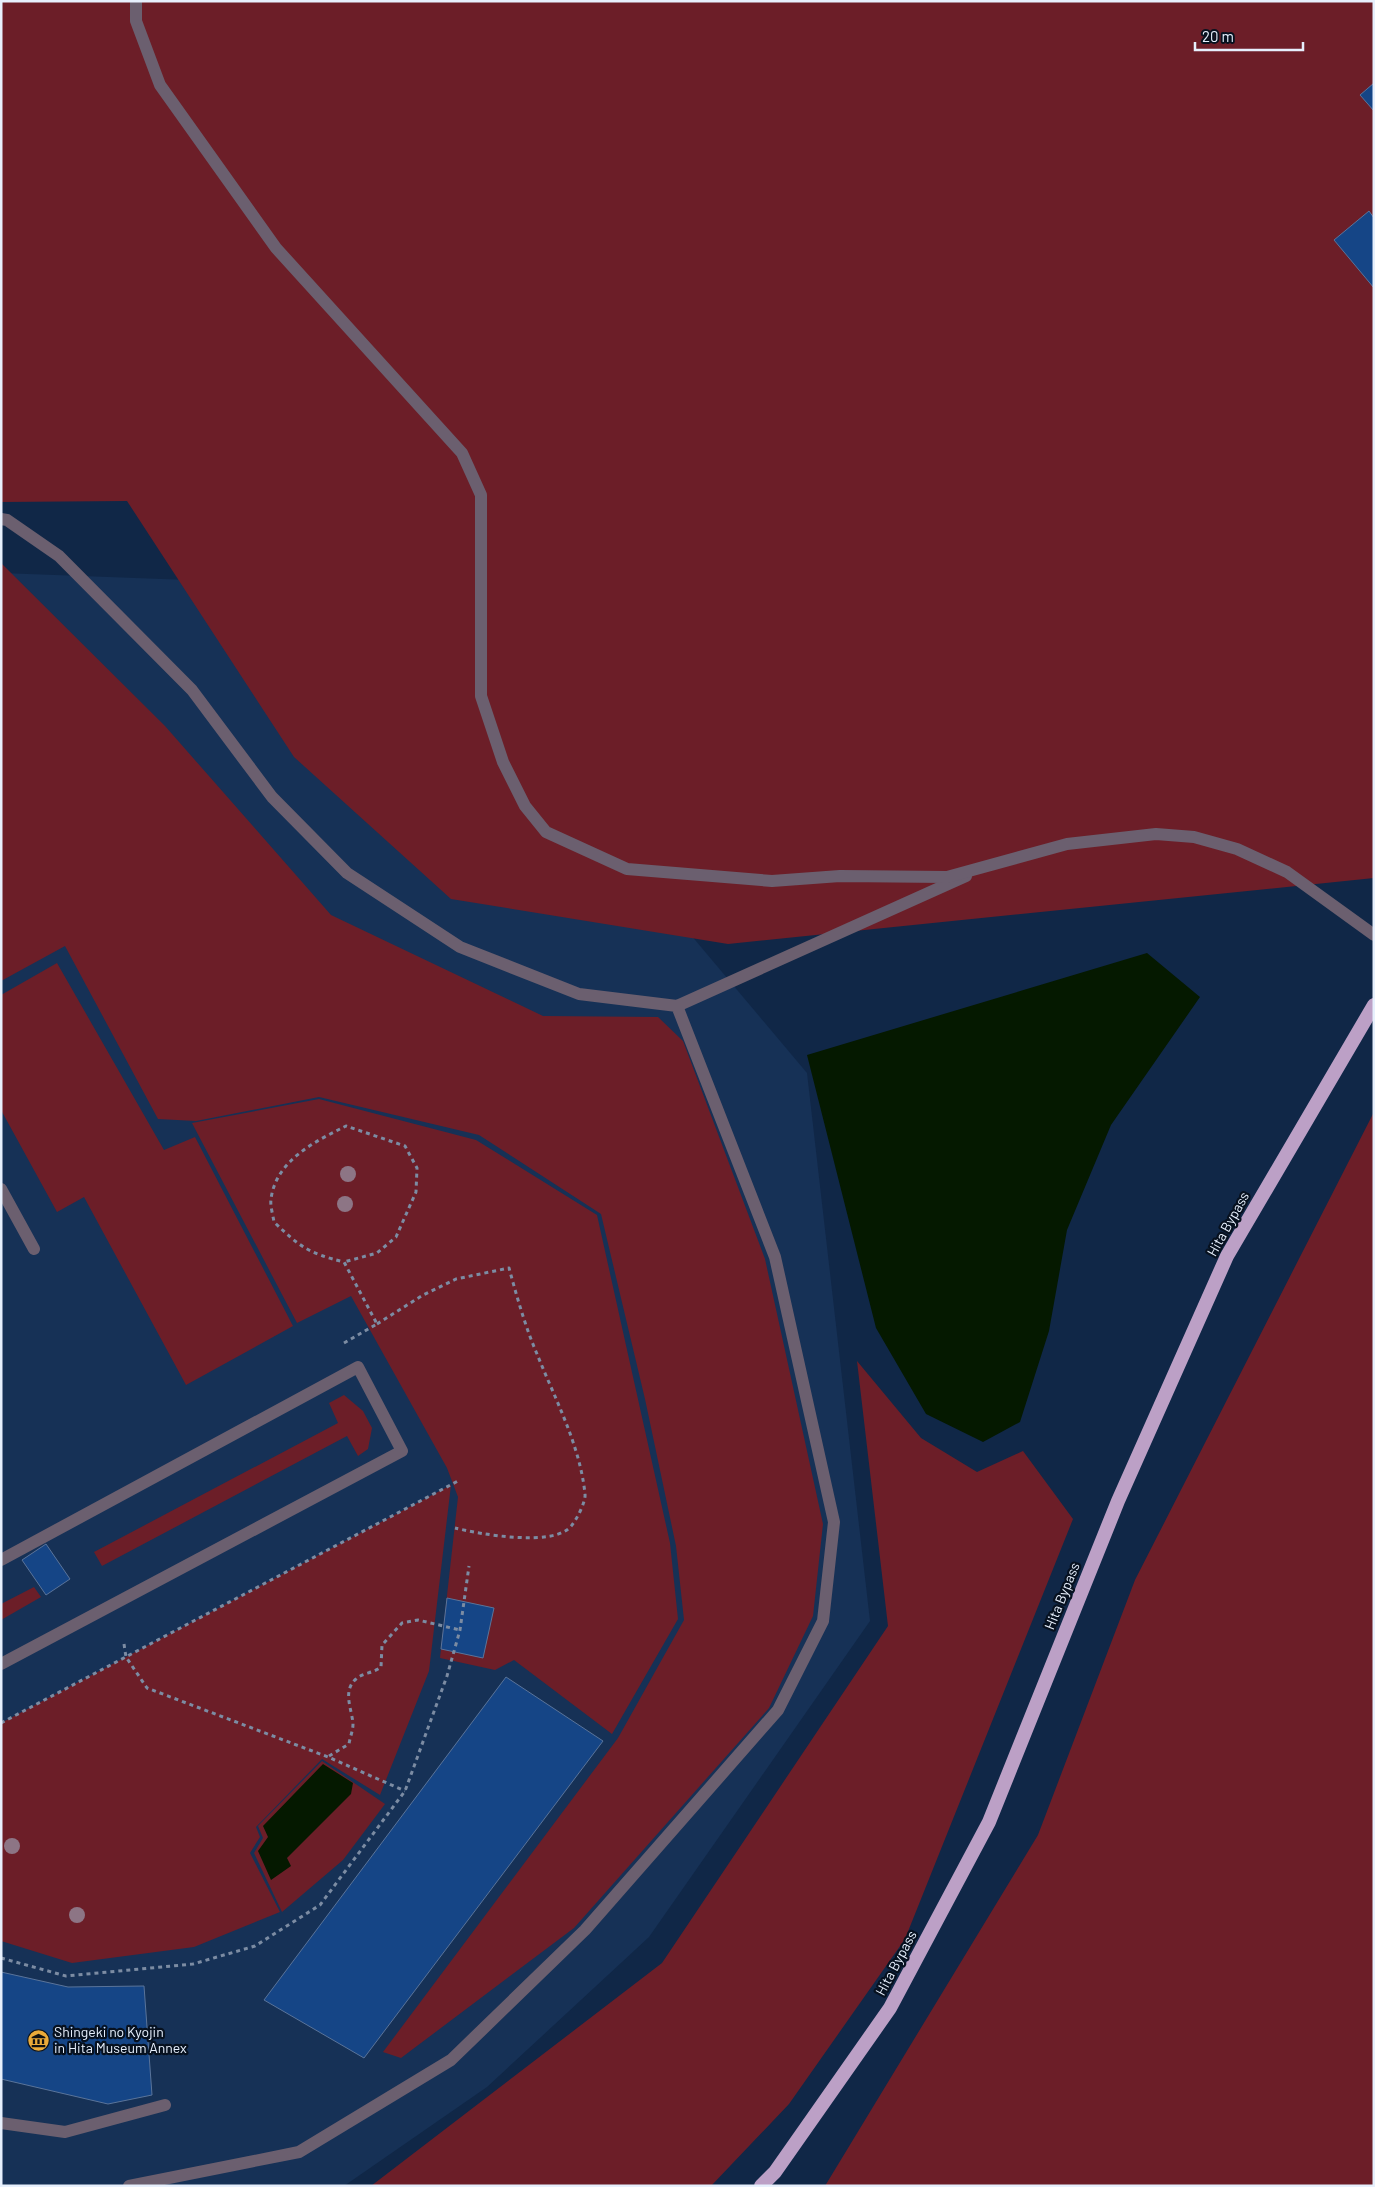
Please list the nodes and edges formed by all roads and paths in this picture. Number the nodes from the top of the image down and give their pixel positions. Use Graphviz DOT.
graph roads {
  1 [pos="136,1"];
  2 [pos="1,519"];
  3 [pos="986,866"];
  4 [pos="1374,934"];
  5 [pos="1374,1005"];
  6 [pos="677,1006"];
  7 [pos="1,1189"];
  8 [pos="34,1249"];
  9 [pos="344,1262"];
  10 [pos="377,1324"];
  11 [pos="341,1345"];
  12 [pos="458,1481"];
  13 [pos="455,1528"];
  14 [pos="1,1560"];
  15 [pos="469,1566"];
  16 [pos="460,1630"];
  17 [pos="124,1644"];
  18 [pos="126,1657"];
  19 [pos="1,1664"];
  20 [pos="1,1723"];
  21 [pos="328,1757"];
  22 [pos="405,1791"];
  23 [pos="1,1958"];
  24 [pos="165,2105"];
  25 [pos="1,2122"];
  26 [pos="129,2186"];
  27 [pos="761,2186"];
  1 -- 3 [label="street"];
  2 -- 6 [label="street"];
  3 -- 4 [label="street"];
  3 -- 6 [label="street"];
  5 -- 27 [label="highway, Hita Bypass"];
  6 -- 26 [label="street"];
  7 -- 8 [label="street"];
  9 -- 9 [label="path"];
  9 -- 10 [label="path"];
  10 -- 11 [label="path"];
  10 -- 13 [label="path"];
  12 -- 18 [label="path"];
  14 -- 19 [label="street"];
  15 -- 16 [label="path"];
  16 -- 21 [label="path"];
  16 -- 22 [label="path"];
  17 -- 18 [label="path"];
  18 -- 20 [label="path"];
  18 -- 21 [label="path"];
  21 -- 22 [label="path"];
  22 -- 23 [label="path"];
  24 -- 25 [label="street"];
}
